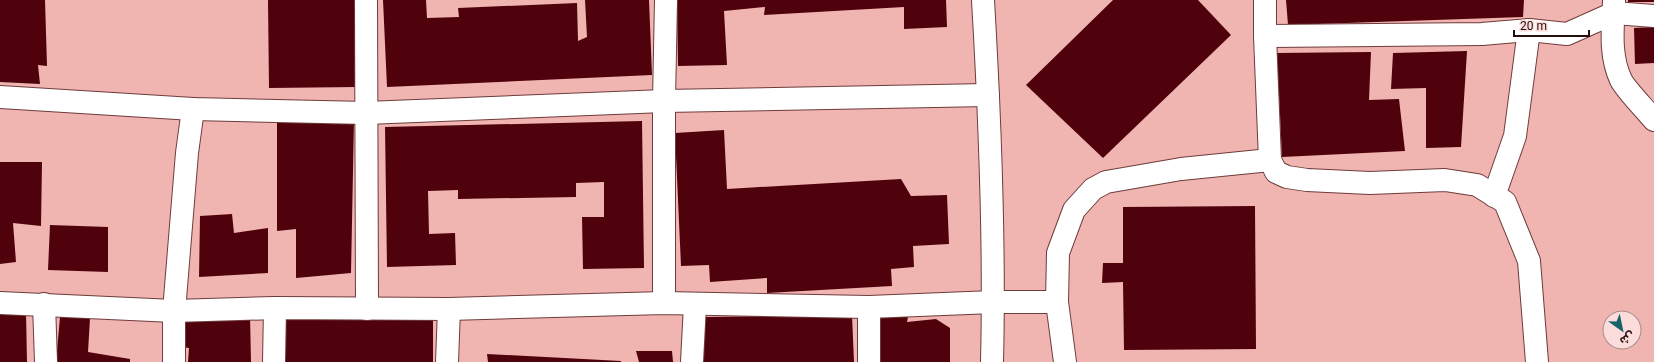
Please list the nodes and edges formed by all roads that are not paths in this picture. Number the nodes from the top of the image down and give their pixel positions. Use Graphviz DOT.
graph roads {
  1 [pos="366,0"];
  2 [pos="666,0"];
  3 [pos="983,0"];
  4 [pos="1265,0"];
  5 [pos="1614,7"];
  6 [pos="1654,16"];
  7 [pos="1529,30"];
  8 [pos="1265,36"];
  9 [pos="988,95"];
  10 [pos="0,98"];
  11 [pos="664,101"];
  12 [pos="193,109"];
  13 [pos="366,113"];
  14 [pos="1654,120"];
  15 [pos="1270,160"];
  16 [pos="1494,196"];
  17 [pos="993,302"];
  18 [pos="1057,302"];
  19 [pos="0,303"];
  20 [pos="664,303"];
  21 [pos="44,304"];
  22 [pos="695,305"];
  23 [pos="868,307"];
  24 [pos="275,308"];
  25 [pos="367,309"];
  26 [pos="449,309"];
  27 [pos="174,311"];
  28 [pos="46,362"];
  29 [pos="174,362"];
  30 [pos="274,362"];
  31 [pos="447,362"];
  32 [pos="692,362"];
  33 [pos="869,362"];
  34 [pos="992,362"];
  35 [pos="1065,362"];
  36 [pos="1537,362"];
  1 -- 13 [label="street"];
  2 -- 11 [label="street"];
  3 -- 9 [label="street"];
  4 -- 8 [label="street"];
  5 -- 6 [label="street"];
  5 -- 7 [label="street"];
  5 -- 14 [label="street"];
  7 -- 8 [label="street"];
  7 -- 16 [label="street"];
  8 -- 15 [label="street"];
  9 -- 11 [label="street"];
  9 -- 17 [label="street"];
  10 -- 12 [label="street"];
  11 -- 13 [label="street"];
  11 -- 20 [label="street"];
  12 -- 13 [label="street"];
  12 -- 27 [label="street"];
  13 -- 25 [label="street"];
  15 -- 16 [label="street"];
  15 -- 18 [label="street"];
  16 -- 36 [label="street"];
  17 -- 18 [label="street"];
  17 -- 23 [label="street"];
  17 -- 34 [label="street"];
  18 -- 35 [label="street"];
  19 -- 21 [label="street"];
  20 -- 22 [label="street"];
  20 -- 26 [label="street"];
  21 -- 27 [label="street"];
  21 -- 28 [label="street"];
  22 -- 23 [label="street"];
  22 -- 32 [label="street"];
  23 -- 33 [label="street"];
  24 -- 25 [label="street"];
  24 -- 27 [label="street"];
  24 -- 30 [label="street"];
  25 -- 26 [label="street"];
  26 -- 31 [label="street"];
  27 -- 29 [label="street"];
}
